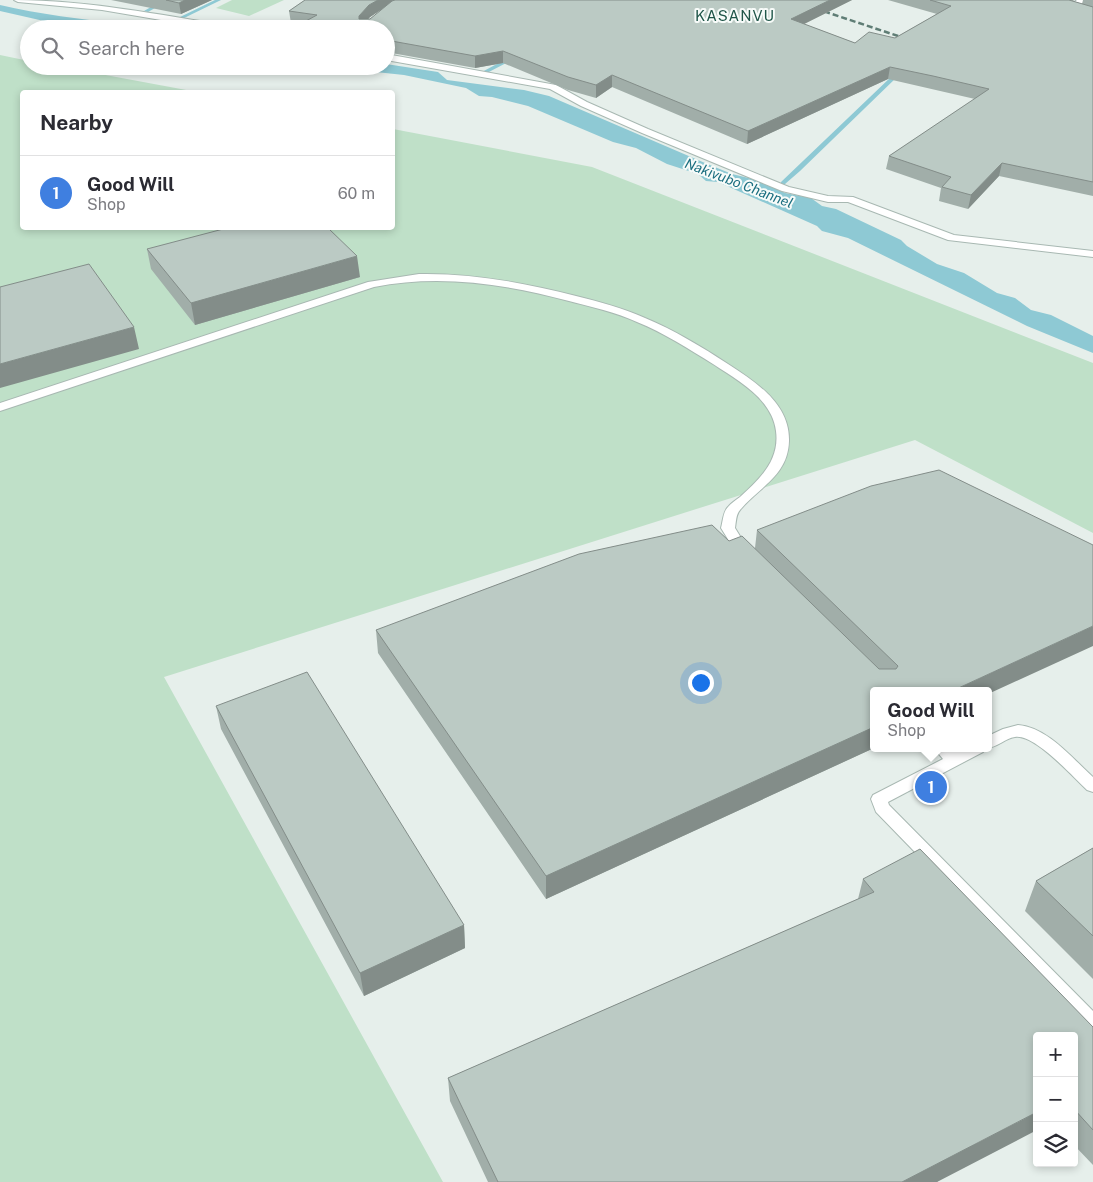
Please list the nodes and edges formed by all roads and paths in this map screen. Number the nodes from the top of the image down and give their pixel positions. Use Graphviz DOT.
graph roads {
  1 [pos="18,0"];
  2 [pos="1082,0"];
  3 [pos="1071,9"];
  4 [pos="171,20"];
  5 [pos="395,59"];
  6 [pos="1093,254"];
  7 [pos="0,407"];
  8 [pos="753,562"];
  9 [pos="992,741"];
  10 [pos="948,754"];
  11 [pos="1093,786"];
  12 [pos="1093,1023"];
  1 -- 4 [label="street"];
  2 -- 3 [label="street"];
  5 -- 6 [label="street"];
  7 -- 8 [label="lane"];
  9 -- 11 [label="lane"];
  10 -- 12 [label="lane"];
}
